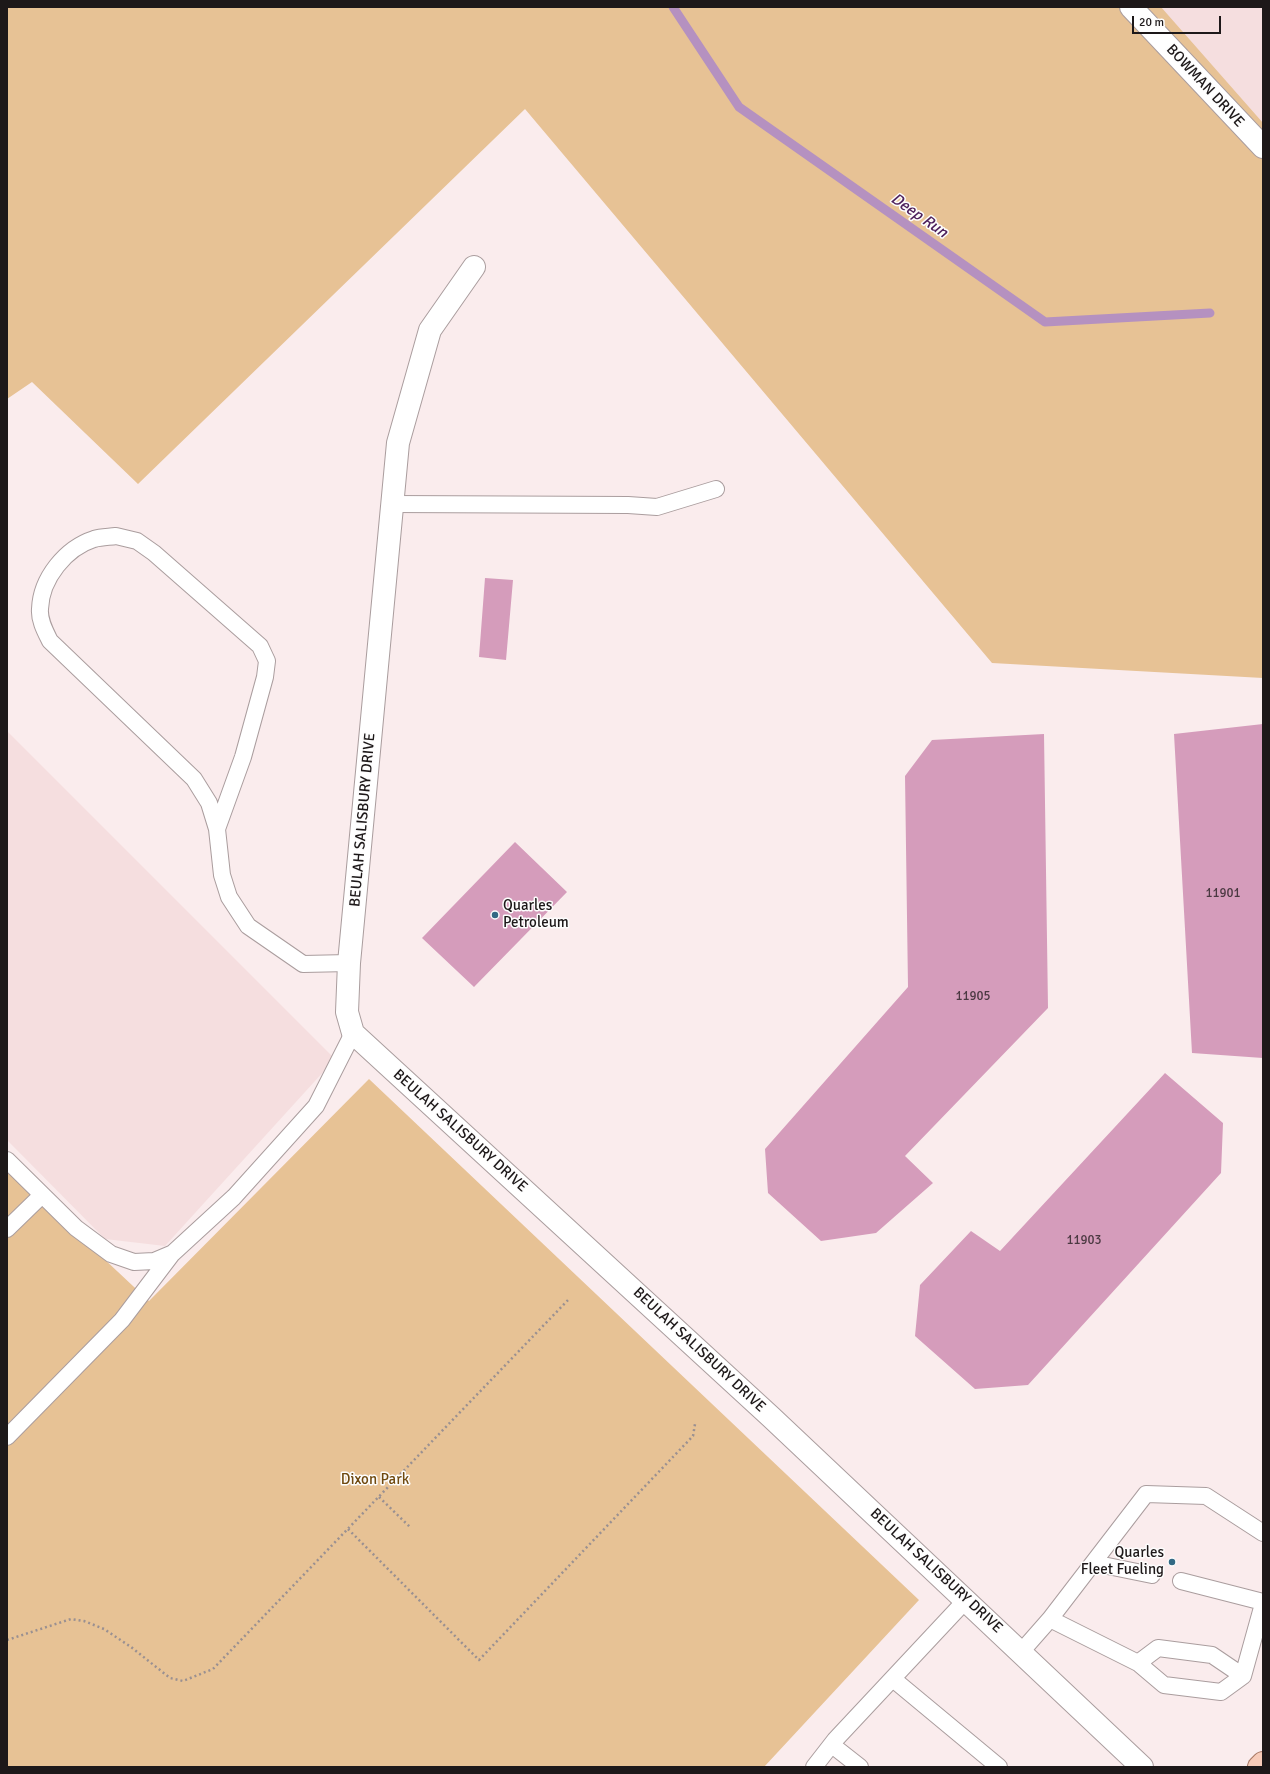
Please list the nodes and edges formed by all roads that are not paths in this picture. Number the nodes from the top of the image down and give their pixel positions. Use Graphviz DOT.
graph roads {
  1 [pos="1131,7"];
  2 [pos="1263,147"];
  3 [pos="474,267"];
  4 [pos="716,489"];
  5 [pos="392,504"];
  6 [pos="217,829"];
  7 [pos="349,963"];
  8 [pos="353,1033"];
  9 [pos="7,1160"];
  10 [pos="42,1195"];
  11 [pos="7,1229"];
  12 [pos="173,1254"];
  13 [pos="7,1436"];
  14 [pos="1263,1533"];
  15 [pos="1093,1562"];
  16 [pos="1152,1575"];
  17 [pos="1181,1581"];
  18 [pos="966,1600"];
  19 [pos="1263,1603"];
  20 [pos="1050,1619"];
  21 [pos="1021,1652"];
  22 [pos="1138,1663"];
  23 [pos="1243,1676"];
  24 [pos="893,1679"];
  25 [pos="832,1745"];
  26 [pos="1263,1763"];
  27 [pos="814,1767"];
  28 [pos="860,1767"];
  29 [pos="999,1767"];
  30 [pos="1142,1767"];
  31 [pos="1259,1767"];
  1 -- 2 [label="street, BOWMAN DRIVE"];
  3 -- 5 [label="street, BEULAH SALISBURY DRIVE"];
  4 -- 5 [label="lane"];
  5 -- 7 [label="street, BEULAH SALISBURY DRIVE"];
  6 -- 6 [label="lane"];
  6 -- 7 [label="lane"];
  7 -- 8 [label="street, BEULAH SALISBURY DRIVE"];
  8 -- 12 [label="lane"];
  8 -- 18 [label="street, BEULAH SALISBURY DRIVE"];
  9 -- 10 [label="lane"];
  10 -- 11 [label="lane"];
  10 -- 12 [label="lane"];
  12 -- 13 [label="lane"];
  14 -- 15 [label="lane"];
  15 -- 16 [label="lane"];
  15 -- 20 [label="lane"];
  17 -- 19 [label="lane"];
  18 -- 21 [label="street, BEULAH SALISBURY DRIVE"];
  18 -- 24 [label="lane"];
  19 -- 23 [label="lane"];
  20 -- 21 [label="lane"];
  20 -- 22 [label="lane"];
  21 -- 30 [label="street, BEULAH SALISBURY DRIVE"];
  22 -- 23 [label="lane"];
  22 -- 23 [label="lane"];
  24 -- 25 [label="lane"];
  24 -- 29 [label="lane"];
  25 -- 27 [label="lane"];
  25 -- 28 [label="lane"];
  26 -- 31 [label="main road"];
}
